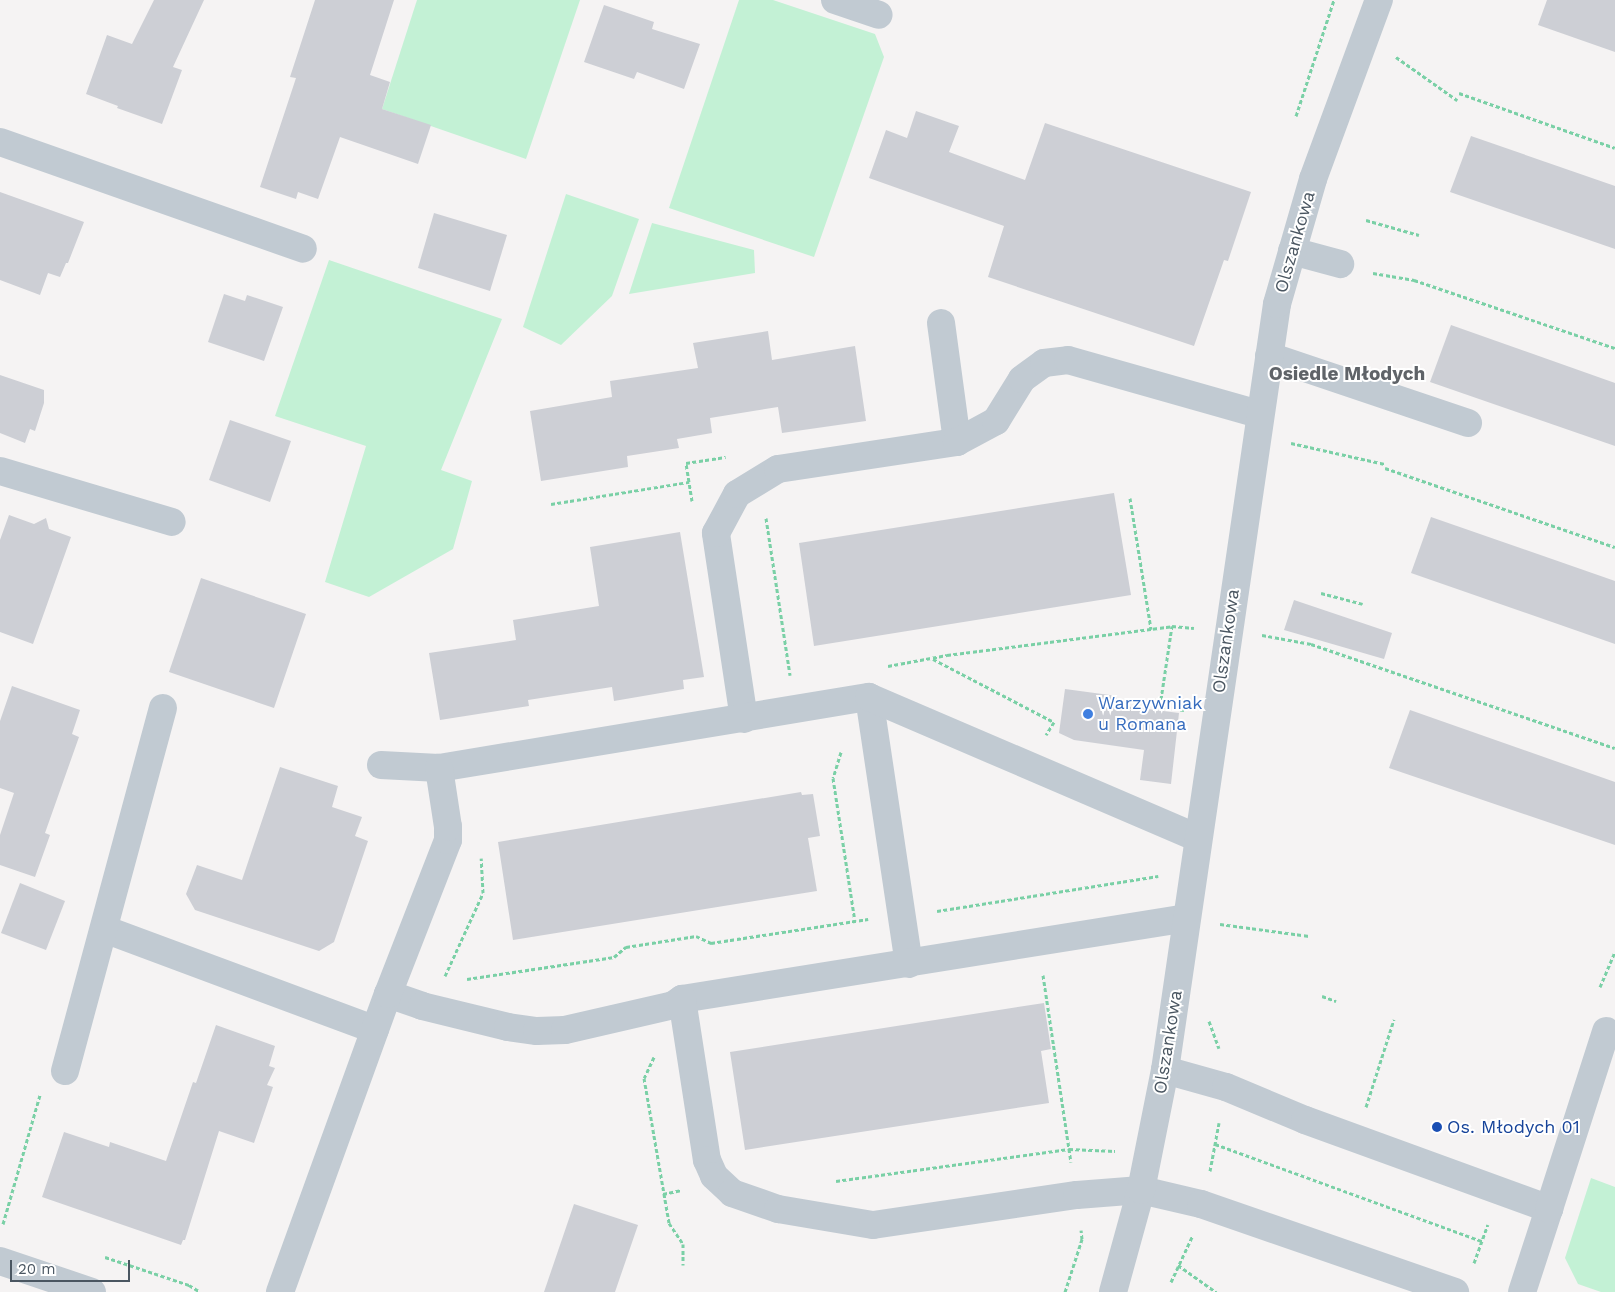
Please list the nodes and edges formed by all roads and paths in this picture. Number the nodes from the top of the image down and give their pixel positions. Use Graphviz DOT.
graph roads {
  1 [pos="835,0"];
  2 [pos="1379,0"];
  3 [pos="879,15"];
  4 [pos="1366,36"];
  5 [pos="1459,94"];
  6 [pos="1457,100"];
  7 [pos="0,142"];
  8 [pos="1615,148"];
  9 [pos="1366,220"];
  10 [pos="1419,235"];
  11 [pos="303,249"];
  12 [pos="1292,251"];
  13 [pos="1340,264"];
  14 [pos="941,323"];
  15 [pos="1615,348"];
  16 [pos="1269,356"];
  17 [pos="1468,423"];
  18 [pos="1258,425"];
  19 [pos="957,442"];
  20 [pos="0,471"];
  21 [pos="760,480"];
  22 [pos="689,482"];
  23 [pos="1130,498"];
  24 [pos="551,504"];
  25 [pos="172,522"];
  26 [pos="1615,547"];
  27 [pos="1321,593"];
  28 [pos="1363,604"];
  29 [pos="1172,626"];
  30 [pos="1151,629"];
  31 [pos="1228,631"];
  32 [pos="932,659"];
  33 [pos="878,668"];
  34 [pos="791,680"];
  35 [pos="869,697"];
  36 [pos="163,708"];
  37 [pos="1192,711"];
  38 [pos="744,719"];
  39 [pos="1054,722"];
  40 [pos="1615,748"];
  41 [pos="842,751"];
  42 [pos="381,765"];
  43 [pos="439,768"];
  44 [pos="1198,838"];
  45 [pos="1161,875"];
  46 [pos="900,915"];
  47 [pos="1187,918"];
  48 [pos="855,921"];
  49 [pos="1220,924"];
  50 [pos="104,929"];
  51 [pos="1309,936"];
  52 [pos="1039,942"];
  53 [pos="1615,951"];
  54 [pos="908,964"];
  55 [pos="463,979"];
  56 [pos="1600,987"];
  57 [pos="388,994"];
  58 [pos="1322,996"];
  59 [pos="682,999"];
  60 [pos="1336,1001"];
  61 [pos="648,1009"];
  62 [pos="1208,1018"];
  63 [pos="1394,1019"];
  64 [pos="375,1030"];
  65 [pos="1606,1031"];
  66 [pos="1224,1054"];
  67 [pos="1164,1070"];
  68 [pos="65,1071"];
  69 [pos="1374,1084"];
  70 [pos="1220,1118"];
  71 [pos="1215,1144"];
  72 [pos="1069,1149"];
  73 [pos="1123,1152"];
  74 [pos="1209,1173"];
  75 [pos="714,1176"];
  76 [pos="828,1182"];
  77 [pos="1141,1190"];
  78 [pos="663,1194"];
  79 [pos="1076,1195"];
  80 [pos="1549,1209"];
  81 [pos="1490,1217"];
  82 [pos="4,1224"];
  83 [pos="1194,1233"];
  84 [pos="1482,1241"];
  85 [pos="0,1261"];
  86 [pos="683,1265"];
  87 [pos="1178,1265"];
  88 [pos="1473,1266"];
  89 [pos="1171,1282"];
  90 [pos="189,1285"];
  91 [pos="1531,1290"];
  92 [pos="92,1292"];
  93 [pos="200,1292"];
  94 [pos="280,1292"];
  95 [pos="1065,1292"];
  96 [pos="1113,1292"];
  97 [pos="1216,1292"];
  98 [pos="1455,1292"];
  1 -- 3 [label="street"];
  2 -- 4 [label="street, Olszankowa"];
  4 -- 6 [label="path"];
  4 -- 12 [label="street, Olszankowa"];
  5 -- 8 [label="path"];
  7 -- 11 [label="street"];
  9 -- 10 [label="path"];
  12 -- 13 [label="street"];
  12 -- 16 [label="street, Olszankowa"];
  13 -- 15 [label="path"];
  14 -- 19 [label="street"];
  16 -- 17 [label="street"];
  16 -- 18 [label="street, Olszankowa"];
  18 -- 19 [label="street"];
  18 -- 26 [label="path"];
  18 -- 31 [label="street, Olszankowa"];
  19 -- 21 [label="street"];
  20 -- 25 [label="street"];
  21 -- 34 [label="path"];
  21 -- 38 [label="street"];
  22 -- 24 [label="path"];
  23 -- 30 [label="path"];
  27 -- 28 [label="path"];
  29 -- 30 [label="path"];
  29 -- 31 [label="path"];
  29 -- 37 [label="path"];
  30 -- 32 [label="path"];
  31 -- 40 [label="path"];
  31 -- 44 [label="street, Olszankowa"];
  32 -- 33 [label="path"];
  32 -- 39 [label="path"];
  35 -- 38 [label="street"];
  35 -- 44 [label="street"];
  35 -- 46 [label="street"];
  36 -- 50 [label="street"];
  38 -- 43 [label="street"];
  41 -- 48 [label="path"];
  42 -- 43 [label="street"];
  43 -- 57 [label="street"];
  44 -- 47 [label="street, Olszankowa"];
  45 -- 46 [label="path"];
  46 -- 48 [label="path"];
  46 -- 54 [label="street"];
  47 -- 52 [label="street"];
  47 -- 67 [label="street, Olszankowa"];
  48 -- 55 [label="path"];
  49 -- 51 [label="path"];
  50 -- 64 [label="street"];
  50 -- 68 [label="street"];
  52 -- 54 [label="street"];
  52 -- 72 [label="path"];
  53 -- 56 [label="path"];
  54 -- 59 [label="street"];
  57 -- 61 [label="street"];
  57 -- 64 [label="street"];
  58 -- 60 [label="path"];
  59 -- 61 [label="street"];
  59 -- 75 [label="street"];
  61 -- 78 [label="path"];
  62 -- 66 [label="path"];
  63 -- 69 [label="path"];
  64 -- 94 [label="street"];
  65 -- 80 [label="street"];
  67 -- 77 [label="street, Olszankowa"];
  67 -- 80 [label="street"];
  68 -- 82 [label="path"];
  70 -- 71 [label="path"];
  71 -- 74 [label="path"];
  71 -- 84 [label="path"];
  72 -- 73 [label="path"];
  72 -- 76 [label="path"];
  72 -- 79 [label="path"];
  75 -- 78 [label="path"];
  75 -- 79 [label="street"];
  77 -- 79 [label="street"];
  77 -- 96 [label="street, Olszankowa"];
  77 -- 98 [label="street"];
  78 -- 86 [label="path"];
  79 -- 95 [label="path"];
  80 -- 91 [label="street"];
  81 -- 84 [label="path"];
  83 -- 87 [label="path"];
  84 -- 88 [label="path"];
  85 -- 92 [label="street"];
  87 -- 89 [label="path"];
  87 -- 97 [label="path"];
  90 -- 93 [label="path"];
}
